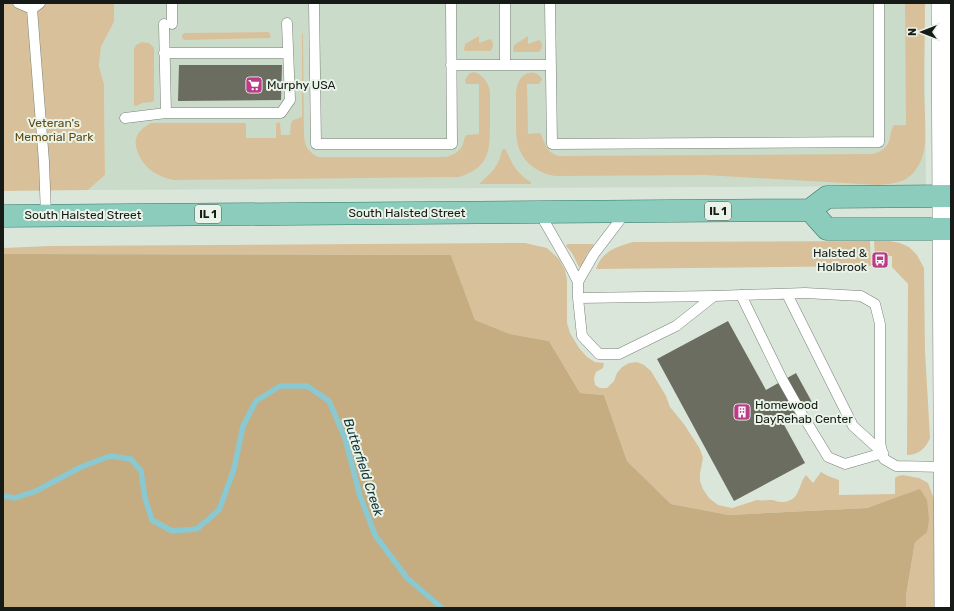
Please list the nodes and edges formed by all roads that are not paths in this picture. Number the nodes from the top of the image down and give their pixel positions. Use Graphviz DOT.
graph roads {
  1 [pos="18,3"];
  2 [pos="172,3"];
  3 [pos="314,3"];
  4 [pos="451,3"];
  5 [pos="505,3"];
  6 [pos="550,3"];
  7 [pos="879,3"];
  8 [pos="942,3"];
  9 [pos="36,6"];
  10 [pos="287,23"];
  11 [pos="164,53"];
  12 [pos="288,53"];
  13 [pos="505,64"];
  14 [pos="451,65"];
  15 [pos="551,65"];
  16 [pos="947,109"];
  17 [pos="166,113"];
  18 [pos="125,118"];
  19 [pos="947,196"];
  20 [pos="810,210"];
  21 [pos="540,212"];
  22 [pos="626,212"];
  23 [pos="3,216"];
  24 [pos="46,216"];
  25 [pos="947,229"];
  26 [pos="578,282"];
  27 [pos="787,294"];
  28 [pos="741,295"];
  29 [pos="714,296"];
  30 [pos="578,298"];
  31 [pos="948,407"];
  32 [pos="882,453"];
  33 [pos="944,467"];
  34 [pos="945,608"];
  1 -- 9 [label="lane"];
  2 -- 11 [label="lane"];
  3 -- 14 [label="lane"];
  4 -- 14 [label="lane"];
  5 -- 13 [label="lane"];
  6 -- 15 [label="lane"];
  7 -- 15 [label="lane"];
  8 -- 16 [label="street"];
  9 -- 24 [label="lane"];
  10 -- 12 [label="lane"];
  11 -- 12 [label="lane"];
  11 -- 17 [label="lane"];
  12 -- 17 [label="lane"];
  13 -- 14 [label="lane"];
  13 -- 15 [label="lane"];
  16 -- 19 [label="street"];
  17 -- 18 [label="lane"];
  19 -- 20 [label="main road"];
  19 -- 25 [label="street"];
  20 -- 22 [label="main road, South Halsted Street / IL 1"];
  20 -- 25 [label="main road"];
  21 -- 22 [label="main road, South Halsted Street / IL 1"];
  21 -- 24 [label="main road, South Halsted Street / IL 1"];
  21 -- 26 [label="lane"];
  22 -- 26 [label="lane"];
  23 -- 24 [label="main road, South Halsted Street / IL 1"];
  25 -- 31 [label="street"];
  26 -- 30 [label="lane"];
  27 -- 28 [label="lane"];
  27 -- 32 [label="lane"];
  27 -- 32 [label="lane"];
  28 -- 29 [label="lane"];
  28 -- 32 [label="lane"];
  29 -- 30 [label="lane"];
  29 -- 30 [label="lane"];
  31 -- 33 [label="street"];
  32 -- 33 [label="lane"];
  33 -- 34 [label="street"];
}
